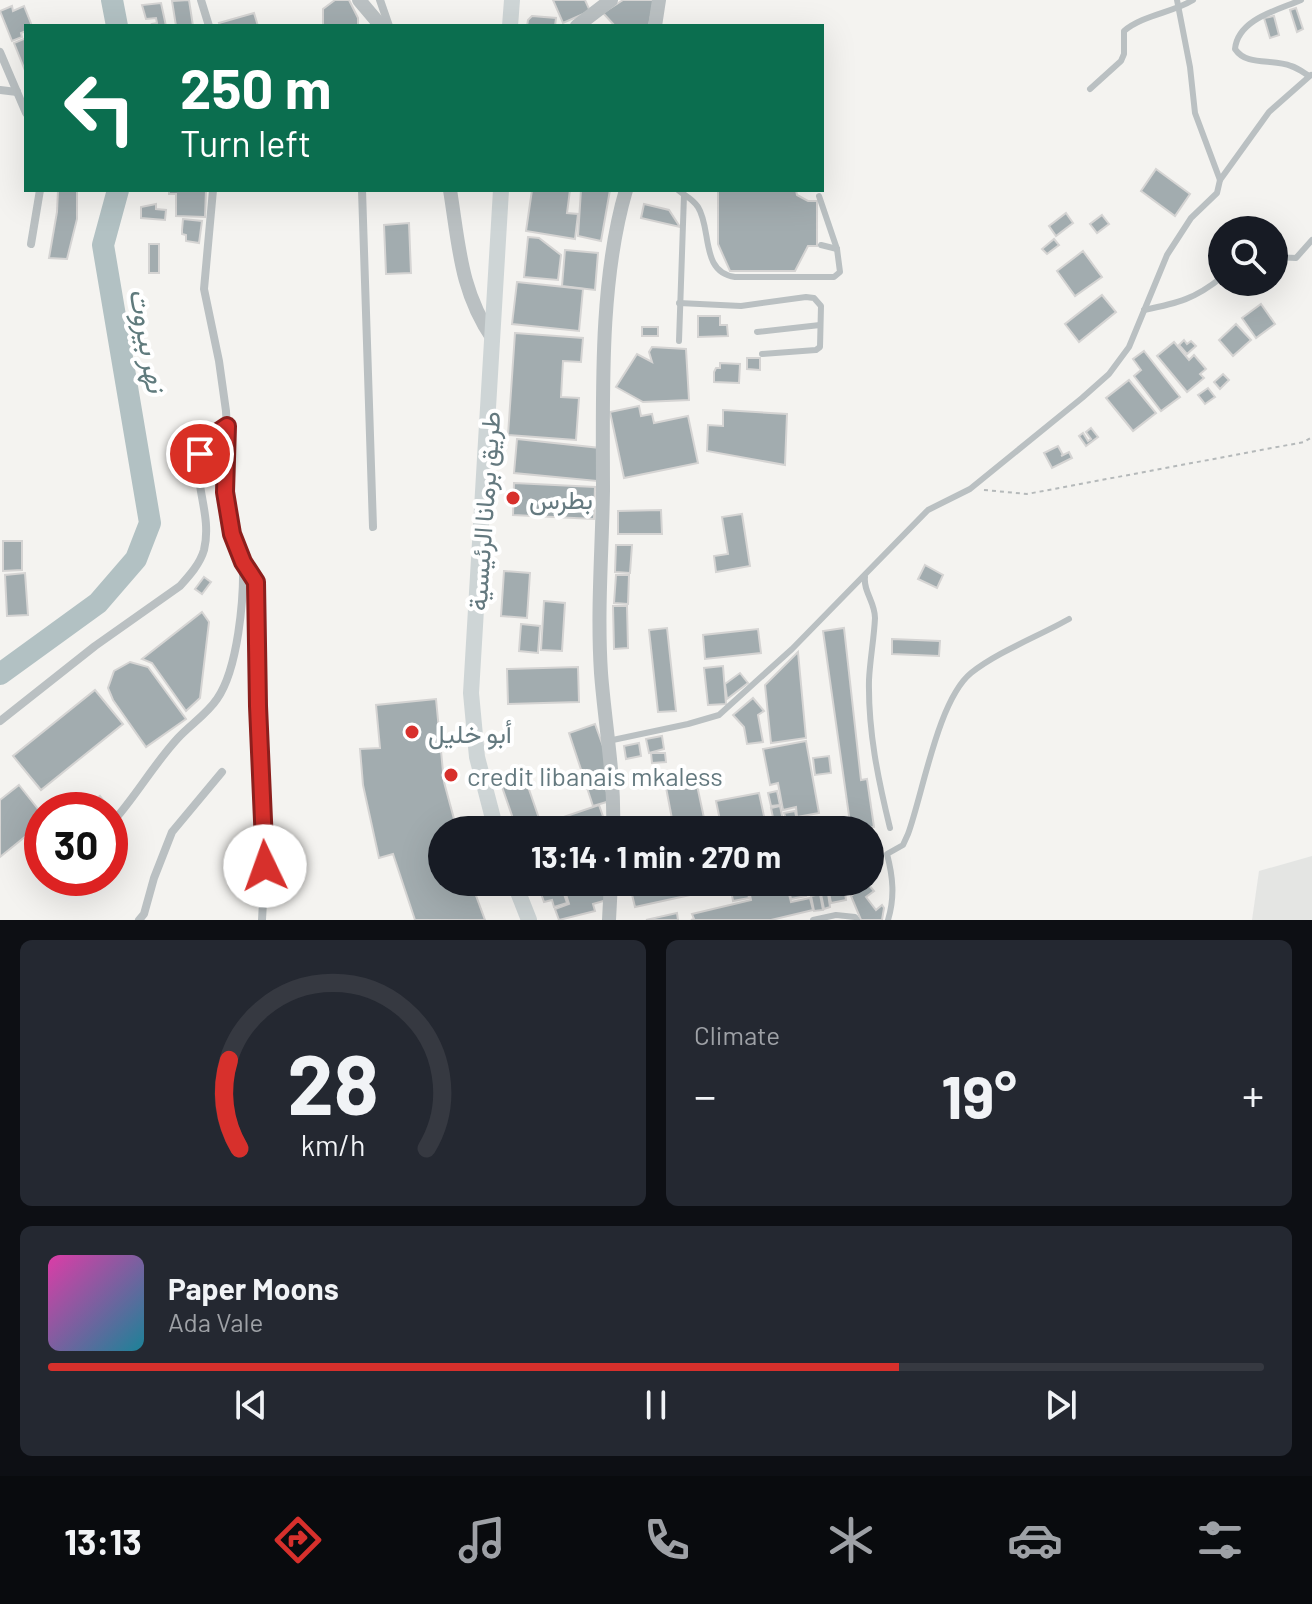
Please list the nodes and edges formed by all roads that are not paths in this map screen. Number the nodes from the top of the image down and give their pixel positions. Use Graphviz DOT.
graph roads {
  1 [pos="201,0"];
  2 [pos="359,0"];
  3 [pos="380,0"];
  4 [pos="512,0"];
  5 [pos="611,0"];
  6 [pos="659,0"];
  7 [pos="1177,0"];
  8 [pos="1193,0"];
  9 [pos="1301,0"];
  10 [pos="1180,8"];
  11 [pos="208,24"];
  12 [pos="376,24"];
  13 [pos="388,24"];
  14 [pos="510,24"];
  15 [pos="580,24"];
  16 [pos="655,24"];
  17 [pos="0,52"];
  18 [pos="1311,75"];
  19 [pos="1090,89"];
  20 [pos="0,90"];
  21 [pos="17,92"];
  22 [pos="24,108"];
  23 [pos="1220,180"];
  24 [pos="40,192"];
  25 [pos="213,192"];
  26 [pos="362,192"];
  27 [pos="450,192"];
  28 [pos="501,192"];
  29 [pos="626,192"];
  30 [pos="681,193"];
  31 [pos="819,196"];
  32 [pos="1312,240"];
  33 [pos="31,244"];
  34 [pos="821,245"];
  35 [pos="837,249"];
  36 [pos="1288,258"];
  37 [pos="1208,288"];
  38 [pos="679,303"];
  39 [pos="1144,310"];
  40 [pos="820,325"];
  41 [pos="757,332"];
  42 [pos="493,339"];
  43 [pos="679,341"];
  44 [pos="762,354"];
  45 [pos="227,426"];
  46 [pos="373,527"];
  47 [pos="243,562"];
  48 [pos="865,577"];
  49 [pos="1069,619"];
  50 [pos="0,721"];
  51 [pos="608,741"];
  52 [pos="222,772"];
  53 [pos="128,803"];
  54 [pos="492,816"];
  55 [pos="612,816"];
  56 [pos="890,828"];
  57 [pos="520,896"];
  58 [pos="610,896"];
  59 [pos="139,920"];
  60 [pos="262,920"];
  61 [pos="529,920"];
  62 [pos="609,920"];
  63 [pos="813,920"];
  64 [pos="857,920"];
  65 [pos="888,920"];
  1 -- 11 [label="street"];
  2 -- 12 [label="street"];
  3 -- 13 [label="street"];
  4 -- 14 [label="main road"];
  5 -- 15 [label="street"];
  6 -- 16 [label="street"];
  7 -- 10 [label="lane"];
  8 -- 10 [label="lane"];
  9 -- 18 [label="lane"];
  10 -- 19 [label="lane"];
  10 -- 23 [label="lane"];
  17 -- 21 [label="street"];
  18 -- 23 [label="lane"];
  20 -- 21 [label="street"];
  21 -- 22 [label="street"];
  23 -- 39 [label="lane"];
  24 -- 33 [label="street"];
  25 -- 45 [label="street"];
  26 -- 46 [label="street"];
  27 -- 42 [label="street"];
  28 -- 42 [label="main road, طريق برمانا الرئيسية"];
  29 -- 51 [label="street"];
  30 -- 35 [label="lane"];
  30 -- 38 [label="lane"];
  31 -- 35 [label="lane"];
  32 -- 36 [label="lane"];
  34 -- 35 [label="lane"];
  37 -- 39 [label="lane"];
  38 -- 40 [label="lane"];
  38 -- 43 [label="lane"];
  39 -- 48 [label="lane"];
  40 -- 41 [label="lane"];
  40 -- 44 [label="lane"];
  42 -- 54 [label="main road, طريق برمانا الرئيسية"];
  45 -- 47 [label="street"];
  45 -- 50 [label="street"];
  47 -- 53 [label="street"];
  47 -- 60 [label="street"];
  48 -- 51 [label="lane"];
  48 -- 56 [label="lane"];
  49 -- 65 [label="lane"];
  51 -- 55 [label="street"];
  52 -- 59 [label="street"];
  57 -- 61 [label="main road"];
  58 -- 62 [label="street"];
  63 -- 64 [label="lane"];
}
